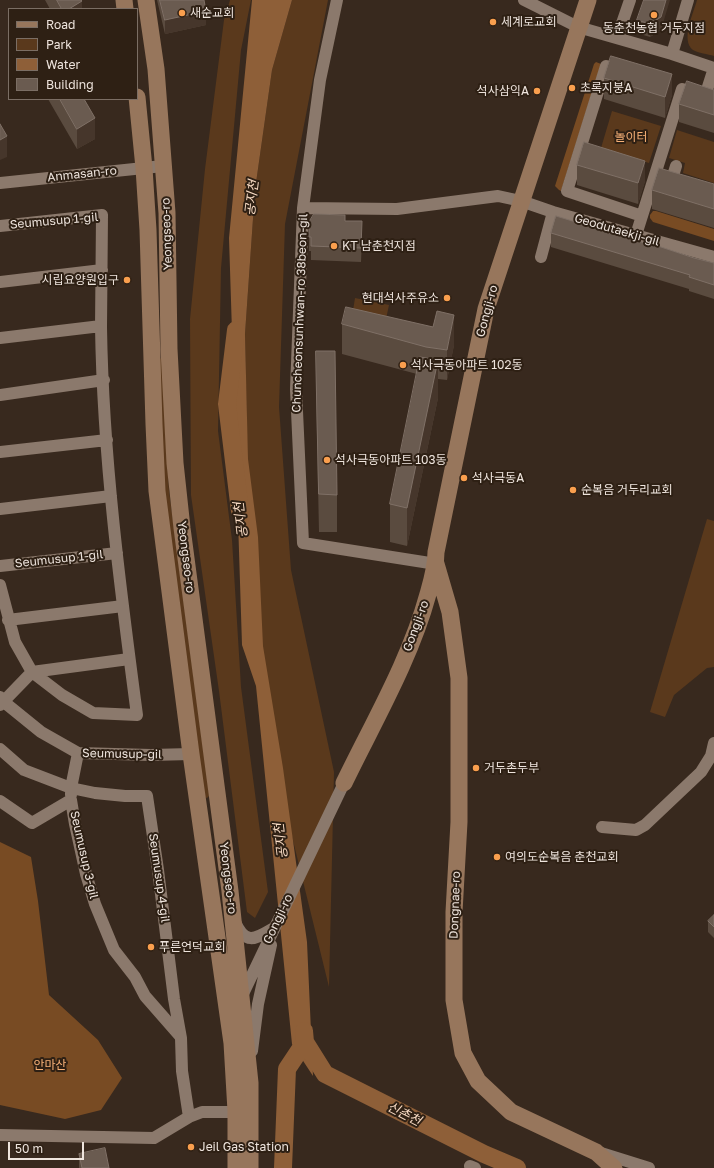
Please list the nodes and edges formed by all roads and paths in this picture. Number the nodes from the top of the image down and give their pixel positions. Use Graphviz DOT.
graph roads {
  1 [pos="146,0"];
  2 [pos="337,0"];
  3 [pos="524,0"];
  4 [pos="588,0"];
  5 [pos="630,0"];
  6 [pos="688,0"];
  7 [pos="578,27"];
  8 [pos="617,38"];
  9 [pos="672,54"];
  10 [pos="714,68"];
  11 [pos="636,75"];
  12 [pos="710,97"];
  13 [pos="137,101"];
  14 [pos="159,106"];
  15 [pos="163,166"];
  16 [pos="676,166"];
  17 [pos="144,168"];
  18 [pos="640,170"];
  19 [pos="655,174"];
  20 [pos="672,179"];
  21 [pos="0,182"];
  22 [pos="686,184"];
  23 [pos="521,201"];
  24 [pos="303,208"];
  25 [pos="553,212"];
  26 [pos="642,216"];
  27 [pos="0,226"];
  28 [pos="148,233"];
  29 [pos="167,235"];
  30 [pos="636,235"];
  31 [pos="541,257"];
  32 [pos="714,257"];
  33 [pos="102,270"];
  34 [pos="0,282"];
  35 [pos="101,326"];
  36 [pos="0,338"];
  37 [pos="104,380"];
  38 [pos="0,395"];
  39 [pos="106,440"];
  40 [pos="0,452"];
  41 [pos="111,496"];
  42 [pos="0,509"];
  43 [pos="117,553"];
  44 [pos="436,564"];
  45 [pos="0,566"];
  46 [pos="0,585"];
  47 [pos="123,606"];
  48 [pos="8,620"];
  49 [pos="130,659"];
  50 [pos="32,672"];
  51 [pos="1,701"];
  52 [pos="714,743"];
  53 [pos="0,748"];
  54 [pos="78,753"];
  55 [pos="191,754"];
  56 [pos="344,783"];
  57 [pos="71,788"];
  58 [pos="71,800"];
  59 [pos="0,801"];
  60 [pos="602,827"];
  61 [pos="233,919"];
  62 [pos="266,941"];
  63 [pos="241,997"];
  64 [pos="229,1023"];
  65 [pos="181,1038"];
  66 [pos="249,1074"];
  67 [pos="243,1112"];
  68 [pos="189,1117"];
  69 [pos="0,1135"];
  70 [pos="596,1152"];
  71 [pos="236,1168"];
  72 [pos="250,1168"];
  73 [pos="614,1168"];
  74 [pos="649,1168"];
  1 -- 14 [label="street, Yeongseo-ro"];
  2 -- 24 [label="street, Chuncheonsunhwan-ro 38beon-gil"];
  3 -- 7 [label="street"];
  4 -- 7 [label="street, Gongji-ro"];
  5 -- 8 [label="street"];
  6 -- 9 [label="street"];
  7 -- 8 [label="street"];
  7 -- 23 [label="street, Gongji-ro"];
  8 -- 9 [label="street"];
  9 -- 10 [label="street"];
  10 -- 12 [label="street"];
  11 -- 26 [label="street"];
  12 -- 19 [label="street"];
  13 -- 14 [label="street"];
  13 -- 17 [label="street, Yeongseo-ro"];
  14 -- 15 [label="street, Yeongseo-ro"];
  15 -- 17 [label="street, Anmasan-ro"];
  15 -- 29 [label="street, Yeongseo-ro"];
  16 -- 20 [label="street"];
  17 -- 21 [label="street, Anmasan-ro"];
  17 -- 28 [label="street, Yeongseo-ro"];
  18 -- 19 [label="street"];
  19 -- 20 [label="street"];
  19 -- 26 [label="street"];
  20 -- 22 [label="street"];
  23 -- 24 [label="street"];
  23 -- 25 [label="street, Geodutaekji-gil"];
  23 -- 44 [label="street, Gongji-ro"];
  24 -- 44 [label="street, Chuncheonsunhwan-ro 38beon-gil"];
  25 -- 30 [label="street, Geodutaekji-gil"];
  25 -- 31 [label="street"];
  26 -- 30 [label="street"];
  27 -- 33 [label="street, Seumusup 1-gil"];
  28 -- 29 [label="street"];
  28 -- 55 [label="street, Yeongseo-ro"];
  29 -- 61 [label="street, Yeongseo-ro"];
  30 -- 32 [label="street, Geodutaekji-gil"];
  33 -- 34 [label="street"];
  33 -- 35 [label="street, Seumusup 1-gil"];
  35 -- 36 [label="street"];
  35 -- 37 [label="street, Seumusup 1-gil"];
  37 -- 38 [label="street"];
  37 -- 39 [label="street, Seumusup 1-gil"];
  39 -- 40 [label="street"];
  39 -- 41 [label="street, Seumusup 1-gil"];
  41 -- 42 [label="street"];
  41 -- 43 [label="street, Seumusup 1-gil"];
  43 -- 45 [label="street, Seumusup 1-gil"];
  43 -- 47 [label="street, Seumusup 1-gil"];
  44 -- 56 [label="street, Gongji-ro"];
  44 -- 70 [label="street, Dongnae-ro"];
  46 -- 48 [label="street, Seumusup 1-gil"];
  47 -- 48 [label="street"];
  47 -- 49 [label="street, Seumusup 1-gil"];
  48 -- 50 [label="street, Seumusup 1-gil"];
  49 -- 50 [label="street"];
  49 -- 50 [label="street, Seumusup 1-gil"];
  50 -- 51 [label="street"];
  51 -- 54 [label="street, Seumusup-gil"];
  52 -- 60 [label="street"];
  53 -- 57 [label="street, Seumusup 4-gil"];
  54 -- 55 [label="street, Seumusup-gil"];
  54 -- 57 [label="street"];
  55 -- 64 [label="street, Yeongseo-ro"];
  56 -- 62 [label="street, Gongji-ro"];
  57 -- 58 [label="street"];
  57 -- 65 [label="street, Seumusup 4-gil"];
  58 -- 59 [label="street, Seumusup 3-gil"];
  58 -- 65 [label="street, Seumusup 3-gil"];
  61 -- 62 [label="street"];
  61 -- 63 [label="street, Yeongseo-ro"];
  62 -- 63 [label="street, Gongji-ro"];
  62 -- 66 [label="street"];
  63 -- 64 [label="street, Gongji-ro"];
  63 -- 66 [label="street, Yeongseo-ro"];
  64 -- 67 [label="street, Yeongseo-ro"];
  65 -- 68 [label="street, Seumusup 4-gil"];
  66 -- 67 [label="street, Yeongseo-ro"];
  67 -- 68 [label="street"];
  67 -- 71 [label="street, Yeongseo-ro"];
  67 -- 72 [label="street, Yeongseo-ro"];
  68 -- 69 [label="street"];
  70 -- 73 [label="street, Dongnae-ro"];
  70 -- 74 [label="street"];
}
